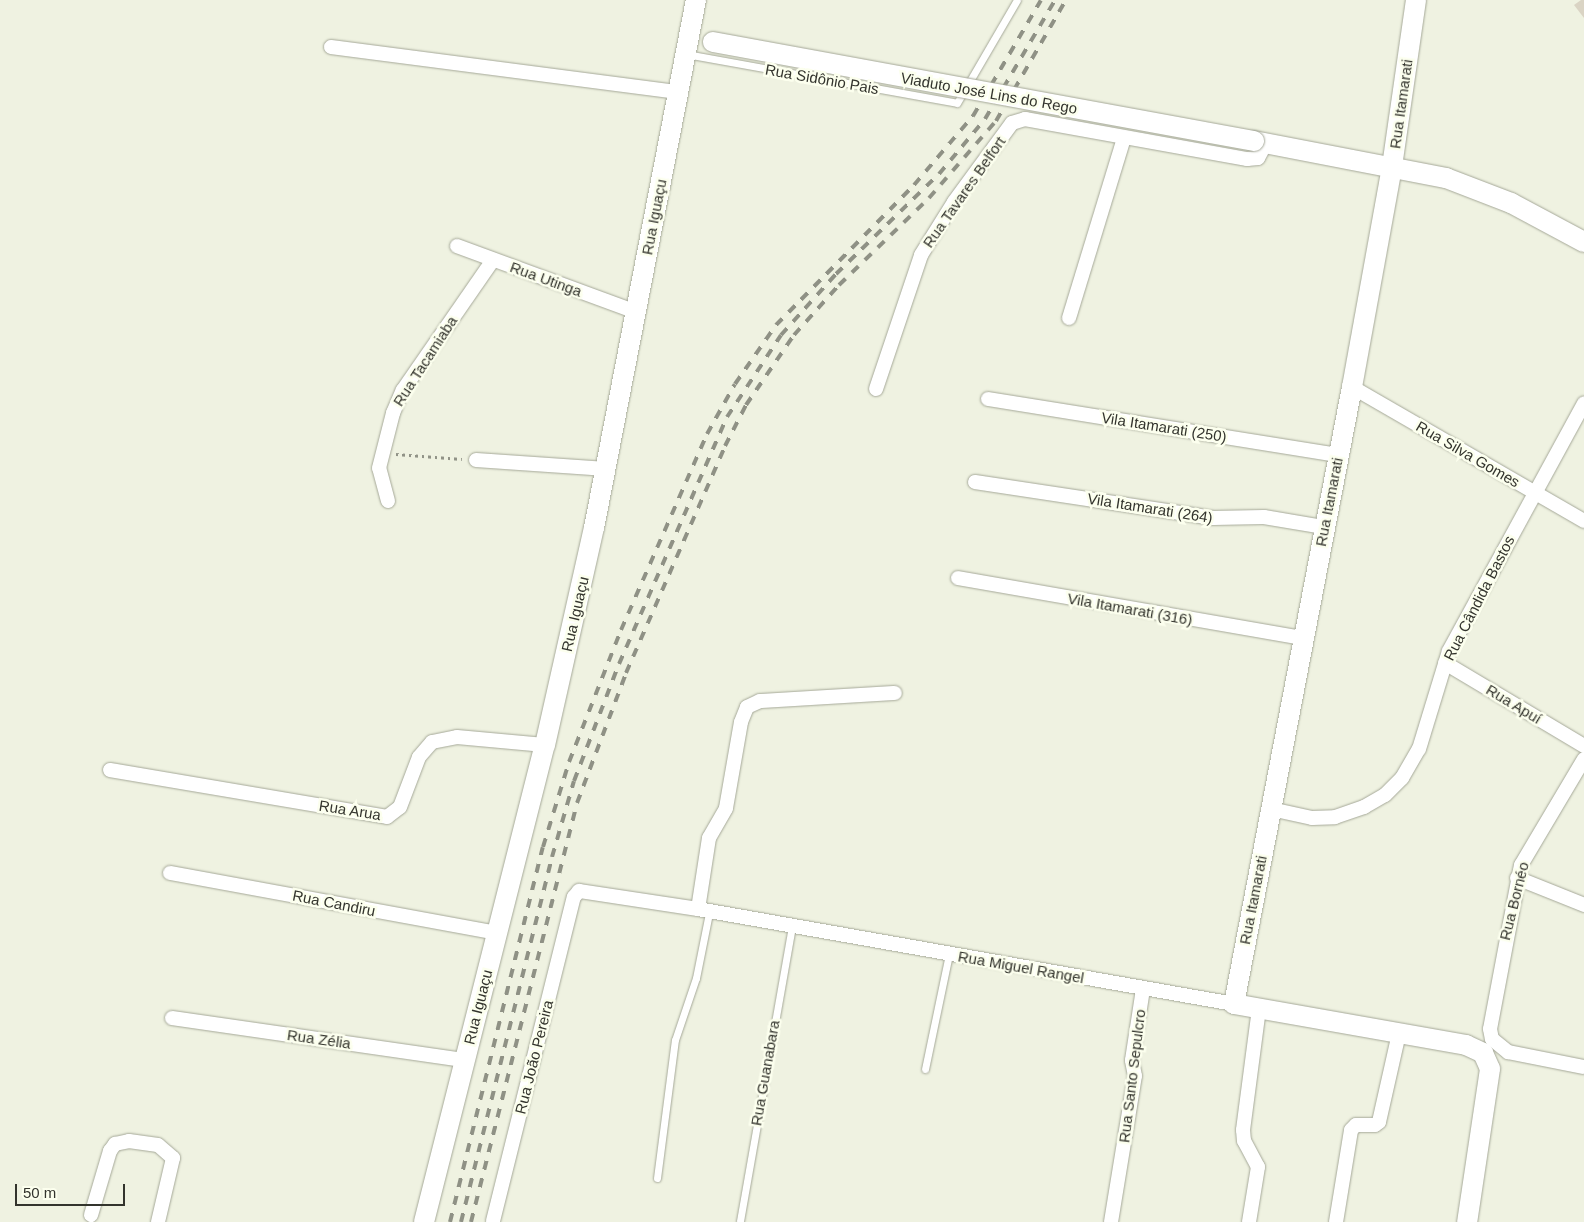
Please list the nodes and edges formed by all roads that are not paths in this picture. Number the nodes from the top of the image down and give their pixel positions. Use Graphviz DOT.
graph roads {
  1 [pos="696,0"];
  2 [pos="1017,0"];
  3 [pos="1416,0"];
  4 [pos="688,46"];
  5 [pos="330,47"];
  6 [pos="678,92"];
  7 [pos="1124,138"];
  8 [pos="1260,142"];
  9 [pos="1392,167"];
  10 [pos="1584,242"];
  11 [pos="457,246"];
  12 [pos="493,260"];
  13 [pos="636,312"];
  14 [pos="1069,318"];
  15 [pos="1352,387"];
  16 [pos="876,389"];
  17 [pos="988,399"];
  18 [pos="1584,403"];
  19 [pos="1339,455"];
  20 [pos="476,460"];
  21 [pos="607,469"];
  22 [pos="975,482"];
  23 [pos="1534,492"];
  24 [pos="388,500"];
  25 [pos="1584,521"];
  26 [pos="1324,528"];
  27 [pos="958,578"];
  28 [pos="1302,638"];
  29 [pos="1445,663"];
  30 [pos="896,693"];
  31 [pos="545,745"];
  32 [pos="1584,746"];
  33 [pos="1584,758"];
  34 [pos="110,770"];
  35 [pos="1271,809"];
  36 [pos="170,872"];
  37 [pos="1517,878"];
  38 [pos="576,893"];
  39 [pos="1584,905"];
  40 [pos="703,911"];
  41 [pos="792,926"];
  42 [pos="497,933"];
  43 [pos="949,954"];
  44 [pos="1143,989"];
  45 [pos="1234,1004"];
  46 [pos="1259,1008"];
  47 [pos="172,1018"];
  48 [pos="1490,1029"];
  49 [pos="1398,1033"];
  50 [pos="1466,1045"];
  51 [pos="1508,1052"];
  52 [pos="465,1060"];
  53 [pos="1584,1067"];
  54 [pos="925,1068"];
  55 [pos="1490,1069"];
  56 [pos="657,1178"];
  57 [pos="91,1215"];
  58 [pos="494,1221"];
  59 [pos="740,1221"];
  60 [pos="158,1222"];
  61 [pos="424,1222"];
  62 [pos="1111,1222"];
  63 [pos="1249,1222"];
  64 [pos="1336,1222"];
  65 [pos="1467,1222"];
  1 -- 4 [label="main road, Rua Iguaçu"];
  2 -- 4 [label="lane, Rua Sidônio Pais"];
  3 -- 9 [label="main road, Rua Itamarati"];
  4 -- 6 [label="main road, Rua Iguaçu"];
  4 -- 8 [label="main road, Viaduto José Lins do Rego, bridge"];
  5 -- 6 [label="street"];
  6 -- 13 [label="main road, Rua Iguaçu"];
  7 -- 8 [label="street"];
  7 -- 14 [label="street"];
  7 -- 16 [label="street, Rua Tavares Belfort"];
  8 -- 9 [label="main road, Viaduto José Lins do Rego"];
  9 -- 10 [label="main road"];
  9 -- 15 [label="main road, Rua Itamarati"];
  11 -- 12 [label="street, Rua Utinga"];
  12 -- 13 [label="street, Rua Utinga"];
  12 -- 24 [label="street, Rua Tacamiaba"];
  13 -- 21 [label="main road, Rua Iguaçu"];
  15 -- 19 [label="main road, Rua Itamarati"];
  15 -- 23 [label="street, Rua Silva Gomes"];
  17 -- 19 [label="street, Vila Itamarati (250)"];
  18 -- 23 [label="street, Rua Cândida Bastos"];
  19 -- 26 [label="main road, Rua Itamarati"];
  20 -- 21 [label="street"];
  21 -- 31 [label="main road, Rua Iguaçu"];
  22 -- 26 [label="street, Vila Itamarati (264)"];
  23 -- 25 [label="street, Rua Silva Gomes"];
  23 -- 29 [label="street, Rua Cândida Bastos"];
  26 -- 28 [label="main road, Rua Itamarati"];
  27 -- 28 [label="street, Vila Itamarati (316)"];
  28 -- 35 [label="main road, Rua Itamarati"];
  29 -- 32 [label="street, Rua Apuí"];
  29 -- 35 [label="street, Rua Cândida Bastos"];
  30 -- 40 [label="street"];
  31 -- 34 [label="street, Rua Arua"];
  31 -- 42 [label="main road, Rua Iguaçu"];
  33 -- 37 [label="street, Rua Bornéo"];
  35 -- 45 [label="main road, Rua Itamarati"];
  36 -- 42 [label="street, Rua Candiru"];
  37 -- 39 [label="street"];
  37 -- 48 [label="street, Rua Bornéo"];
  38 -- 40 [label="street, Rua Miguel Rangel"];
  38 -- 58 [label="street, Rua João Pereira"];
  40 -- 41 [label="street, Rua Miguel Rangel"];
  40 -- 56 [label="lane"];
  41 -- 43 [label="street, Rua Miguel Rangel"];
  41 -- 59 [label="lane, Rua Guanabara"];
  42 -- 52 [label="main road, Rua Iguaçu"];
  43 -- 44 [label="street, Rua Miguel Rangel"];
  43 -- 54 [label="lane"];
  44 -- 45 [label="street, Rua Miguel Rangel"];
  44 -- 62 [label="street, Rua Santo Sepulcro"];
  45 -- 46 [label="main road, Rua Miguel Rangel"];
  46 -- 49 [label="main road, Rua Miguel Rangel"];
  46 -- 63 [label="street"];
  47 -- 52 [label="street, Rua Zélia"];
  48 -- 50 [label="street"];
  48 -- 51 [label="street"];
  49 -- 50 [label="main road, Rua Miguel Rangel"];
  49 -- 64 [label="street"];
  50 -- 55 [label="main road, Rua Miguel Rangel"];
  51 -- 53 [label="street"];
  51 -- 55 [label="street"];
  52 -- 61 [label="main road, Rua Iguaçu"];
  55 -- 65 [label="main road"];
  57 -- 60 [label="street"];
}
